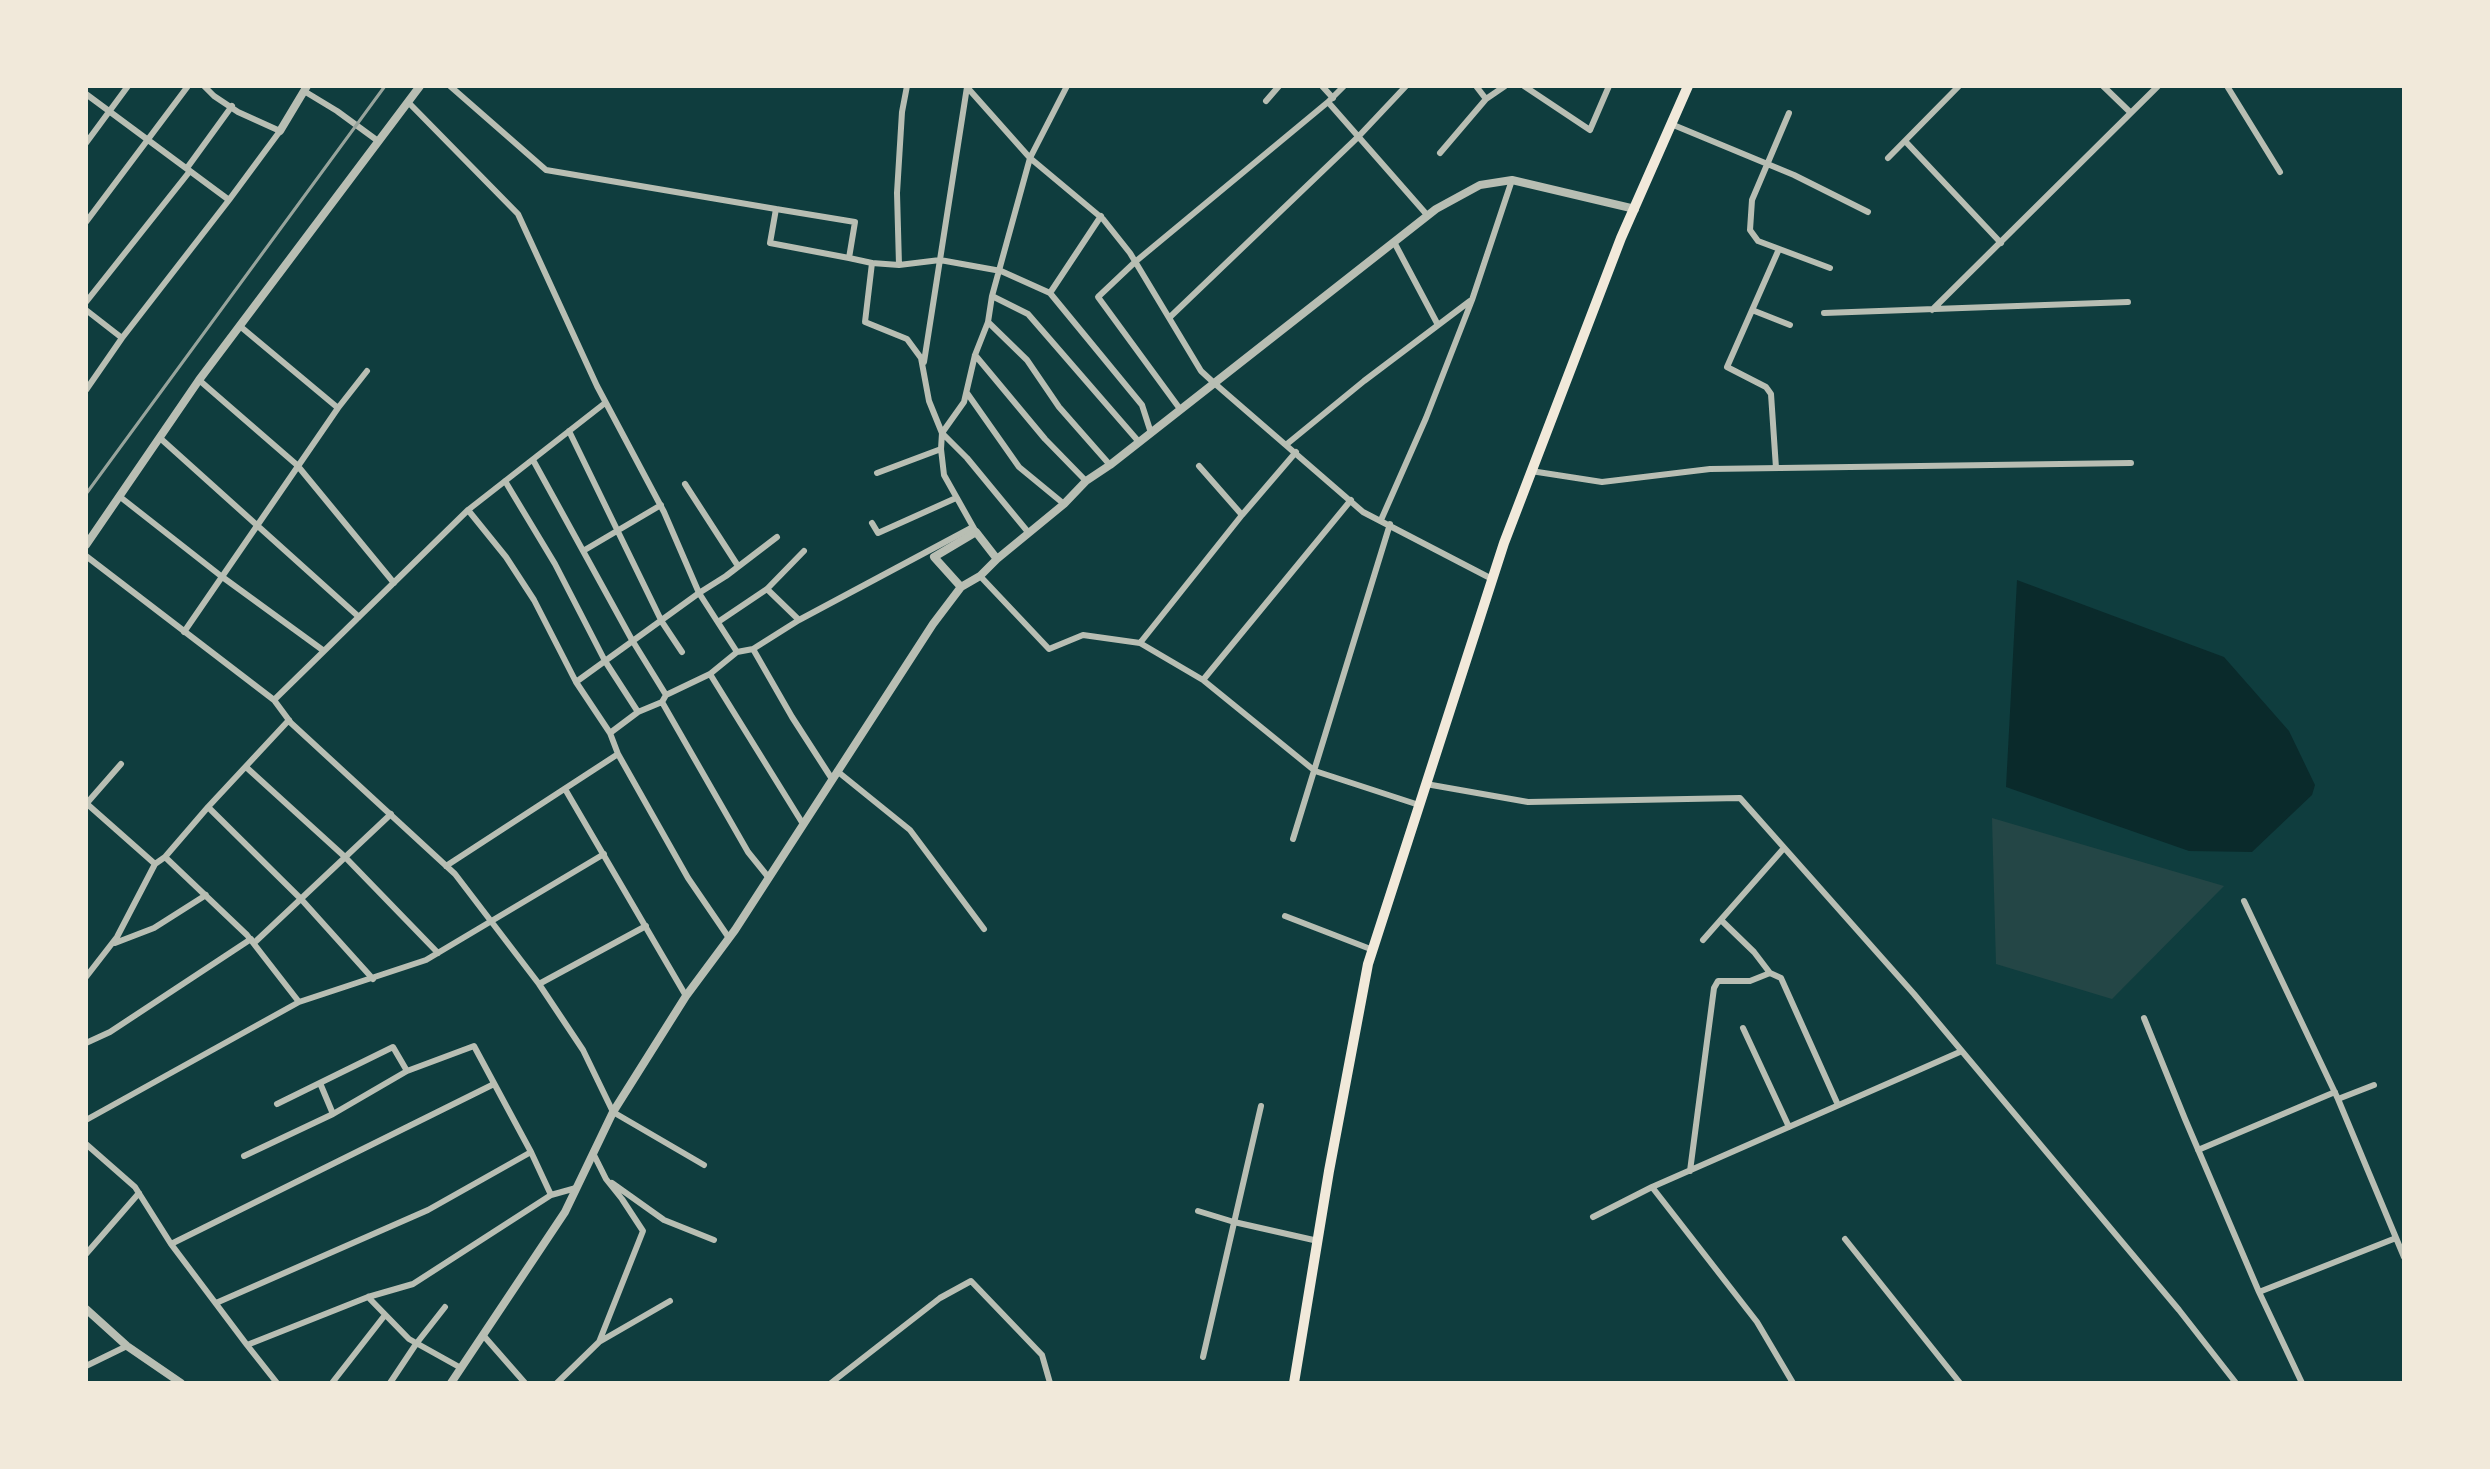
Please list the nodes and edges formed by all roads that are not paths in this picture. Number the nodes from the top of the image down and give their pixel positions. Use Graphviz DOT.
graph roads {
  1 [pos="128,86"];
  2 [pos="188,86"];
  3 [pos="204,86"];
  4 [pos="450,86"];
  5 [pos="907,86"];
  6 [pos="966,86"];
  7 [pos="1067,86"];
  8 [pos="1279,86"];
  9 [pos="1322,86"];
  10 [pos="1344,86"];
  11 [pos="1406,86"];
  12 [pos="1476,86"];
  13 [pos="1505,86"];
  14 [pos="1524,86"];
  15 [pos="1609,86"];
  16 [pos="1688,86"];
  17 [pos="1959,86"];
  18 [pos="2103,86"];
  19 [pos="2158,86"];
  20 [pos="2227,86"];
  21 [pos="416,87"];
  22 [pos="305,89"];
  23 [pos="86,94"];
  24 [pos="1486,99"];
  25 [pos="1330,100"];
  26 [pos="1266,101"];
  27 [pos="408,102"];
  28 [pos="232,106"];
  29 [pos="109,113"];
  30 [pos="1789,113"];
  31 [pos="2131,113"];
  32 [pos="1671,124"];
  33 [pos="280,131"];
  34 [pos="1358,137"];
  35 [pos="149,139"];
  36 [pos="378,141"];
  37 [pos="1905,141"];
  38 [pos="86,143"];
  39 [pos="1440,153"];
  40 [pos="1030,158"];
  41 [pos="1888,158"];
  42 [pos="1767,164"];
  43 [pos="190,171"];
  44 [pos="2280,172"];
  45 [pos="1512,180"];
  46 [pos="229,200"];
  47 [pos="776,209"];
  48 [pos="1635,209"];
  49 [pos="1868,212"];
  50 [pos="1101,216"];
  51 [pos="1428,216"];
  52 [pos="86,222"];
  53 [pos="1394,242"];
  54 [pos="2001,243"];
  55 [pos="1779,249"];
  56 [pos="849,258"];
  57 [pos="940,260"];
  58 [pos="1135,262"];
  59 [pos="872,263"];
  60 [pos="899,265"];
  61 [pos="1830,268"];
  62 [pos="1001,271"];
  63 [pos="1050,293"];
  64 [pos="992,296"];
  65 [pos="1472,300"];
  66 [pos="86,302"];
  67 [pos="2128,302"];
  68 [pos="86,310"];
  69 [pos="1752,310"];
  70 [pos="1932,310"];
  71 [pos="1824,313"];
  72 [pos="1170,317"];
  73 [pos="988,322"];
  74 [pos="1438,325"];
  75 [pos="1790,325"];
  76 [pos="241,327"];
  77 [pos="122,338"];
  78 [pos="975,355"];
  79 [pos="923,370"];
  80 [pos="367,371"];
  81 [pos="199,380"];
  82 [pos="1213,382"];
  83 [pos="86,390"];
  84 [pos="966,392"];
  85 [pos="605,403"];
  86 [pos="338,408"];
  87 [pos="1180,409"];
  88 [pos="569,431"];
  89 [pos="942,433"];
  90 [pos="1151,433"];
  91 [pos="160,438"];
  92 [pos="1139,442"];
  93 [pos="1287,444"];
  94 [pos="941,449"];
  95 [pos="1296,452"];
  96 [pos="533,460"];
  97 [pos="2131,463"];
  98 [pos="297,465"];
  99 [pos="1110,465"];
  100 [pos="1199,466"];
  101 [pos="1776,468"];
  102 [pos="1531,471"];
  103 [pos="877,473"];
  104 [pos="505,481"];
  105 [pos="1086,481"];
  106 [pos="685,484"];
  107 [pos="119,496"];
  108 [pos="956,498"];
  109 [pos="1351,500"];
  110 [pos="1064,504"];
  111 [pos="661,505"];
  112 [pos="468,510"];
  113 [pos="1242,515"];
  114 [pos="1381,520"];
  115 [pos="872,523"];
  116 [pos="1390,524"];
  117 [pos="257,525"];
  118 [pos="975,530"];
  119 [pos="617,531"];
  120 [pos="1028,532"];
  121 [pos="777,537"];
  122 [pos="86,545"];
  123 [pos="583,551"];
  124 [pos="804,551"];
  125 [pos="86,556"];
  126 [pos="997,559"];
  127 [pos="738,566"];
  128 [pos="221,576"];
  129 [pos="980,576"];
  130 [pos="1492,579"];
  131 [pos="394,583"];
  132 [pos="961,587"];
  133 [pos="767,589"];
  134 [pos="699,593"];
  135 [pos="359,617"];
  136 [pos="799,620"];
  137 [pos="662,622"];
  138 [pos="718,622"];
  139 [pos="184,632"];
  140 [pos="632,640"];
  141 [pos="1140,643"];
  142 [pos="753,649"];
  143 [pos="324,651"];
  144 [pos="682,652"];
  145 [pos="737,652"];
  146 [pos="605,661"];
  147 [pos="710,674"];
  148 [pos="1203,680"];
  149 [pos="576,682"];
  150 [pos="664,698"];
  151 [pos="274,700"];
  152 [pos="638,712"];
  153 [pos="289,720"];
  154 [pos="610,733"];
  155 [pos="618,754"];
  156 [pos="121,764"];
  157 [pos="246,767"];
  158 [pos="1315,771"];
  159 [pos="835,775"];
  160 [pos="1426,784"];
  161 [pos="565,789"];
  162 [pos="1419,805"];
  163 [pos="87,806"];
  164 [pos="208,807"];
  165 [pos="391,814"];
  166 [pos="803,824"];
  167 [pos="1293,839"];
  168 [pos="1784,848"];
  169 [pos="604,854"];
  170 [pos="165,857"];
  171 [pos="345,857"];
  172 [pos="155,864"];
  173 [pos="446,866"];
  174 [pos="769,878"];
  175 [pos="206,895"];
  176 [pos="301,899"];
  177 [pos="2244,901"];
  178 [pos="1285,916"];
  179 [pos="1721,920"];
  180 [pos="493,921"];
  181 [pos="646,926"];
  182 [pos="984,929"];
  183 [pos="729,938"];
  184 [pos="1703,940"];
  185 [pos="252,941"];
  186 [pos="112,944"];
  187 [pos="1373,950"];
  188 [pos="438,953"];
  189 [pos="87,972"];
  190 [pos="1770,973"];
  191 [pos="373,979"];
  192 [pos="539,984"];
  193 [pos="686,996"];
  194 [pos="299,1002"];
  195 [pos="2144,1018"];
  196 [pos="1743,1028"];
  197 [pos="86,1043"];
  198 [pos="1962,1051"];
  199 [pos="407,1071"];
  200 [pos="320,1083"];
  201 [pos="494,1084"];
  202 [pos="2374,1085"];
  203 [pos="2336,1096"];
  204 [pos="277,1104"];
  205 [pos="1838,1105"];
  206 [pos="1261,1106"];
  207 [pos="613,1112"];
  208 [pos="333,1114"];
  209 [pos="86,1120"];
  210 [pos="1789,1127"];
  211 [pos="86,1144"];
  212 [pos="2198,1150"];
  213 [pos="531,1152"];
  214 [pos="593,1153"];
  215 [pos="244,1156"];
  216 [pos="704,1165"];
  217 [pos="1690,1171"];
  218 [pos="606,1179"];
  219 [pos="1652,1187"];
  220 [pos="576,1188"];
  221 [pos="139,1193"];
  222 [pos="551,1195"];
  223 [pos="1198,1211"];
  224 [pos="1593,1217"];
  225 [pos="1234,1222"];
  226 [pos="2396,1238"];
  227 [pos="1845,1239"];
  228 [pos="714,1240"];
  229 [pos="1318,1241"];
  230 [pos="171,1244"];
  231 [pos="87,1252"];
  232 [pos="2404,1257"];
  233 [pos="2259,1292"];
  234 [pos="368,1297"];
  235 [pos="670,1301"];
  236 [pos="216,1303"];
  237 [pos="445,1307"];
  238 [pos="86,1309"];
  239 [pos="385,1315"];
  240 [pos="483,1335"];
  241 [pos="599,1342"];
  242 [pos="416,1344"];
  243 [pos="247,1345"];
  244 [pos="127,1346"];
  245 [pos="1203,1357"];
  246 [pos="86,1366"];
  247 [pos="461,1368"];
  248 [pos="181,1383"];
  249 [pos="277,1383"];
  250 [pos="332,1383"];
  251 [pos="390,1383"];
  252 [pos="451,1383"];
  253 [pos="525,1383"];
  254 [pos="557,1383"];
  255 [pos="831,1383"];
  256 [pos="1050,1383"];
  257 [pos="1294,1383"];
  258 [pos="1793,1383"];
  259 [pos="1960,1383"];
  260 [pos="2236,1383"];
  261 [pos="2302,1383"];
  1 -- 29 [label="street"];
  2 -- 35 [label="street"];
  3 -- 28 [label="street"];
  4 -- 47 [label="street"];
  5 -- 60 [label="street"];
  6 -- 40 [label="street"];
  6 -- 57 [label="street"];
  7 -- 40 [label="street"];
  8 -- 26 [label="street"];
  9 -- 25 [label="street"];
  10 -- 25 [label="street"];
  11 -- 34 [label="street"];
  12 -- 24 [label="street"];
  13 -- 24 [label="street"];
  14 -- 15 [label="street"];
  16 -- 32 [label="main road"];
  17 -- 37 [label="street"];
  18 -- 31 [label="street"];
  19 -- 31 [label="street"];
  20 -- 44 [label="street"];
  21 -- 27 [label="street"];
  22 -- 33 [label="street"];
  22 -- 36 [label="street"];
  23 -- 29 [label="street"];
  24 -- 39 [label="street"];
  25 -- 34 [label="street"];
  25 -- 58 [label="street"];
  27 -- 36 [label="street"];
  27 -- 85 [label="street"];
  28 -- 33 [label="street"];
  28 -- 43 [label="street"];
  29 -- 35 [label="street"];
  29 -- 38 [label="street"];
  30 -- 42 [label="street"];
  31 -- 54 [label="street"];
  32 -- 42 [label="street"];
  32 -- 48 [label="main road"];
  33 -- 46 [label="street"];
  34 -- 51 [label="street"];
  34 -- 72 [label="street"];
  35 -- 43 [label="street"];
  35 -- 52 [label="street"];
  36 -- 76 [label="street"];
  37 -- 41 [label="street"];
  37 -- 54 [label="street"];
  40 -- 50 [label="street"];
  40 -- 62 [label="street"];
  42 -- 49 [label="street"];
  42 -- 55 [label="street"];
  43 -- 46 [label="street"];
  43 -- 66 [label="street"];
  45 -- 48 [label="street"];
  45 -- 51 [label="street"];
  45 -- 65 [label="street"];
  46 -- 77 [label="street"];
  47 -- 56 [label="street"];
  47 -- 56 [label="street"];
  48 -- 102 [label="main road"];
  50 -- 58 [label="street"];
  50 -- 63 [label="street"];
  51 -- 53 [label="street"];
  53 -- 74 [label="street"];
  53 -- 82 [label="street"];
  54 -- 70 [label="street"];
  55 -- 61 [label="street"];
  55 -- 69 [label="street"];
  56 -- 59 [label="street"];
  57 -- 60 [label="street"];
  57 -- 62 [label="street"];
  57 -- 79 [label="street"];
  58 -- 72 [label="street"];
  58 -- 87 [label="street"];
  59 -- 60 [label="street"];
  59 -- 79 [label="street"];
  62 -- 63 [label="street"];
  62 -- 64 [label="street"];
  63 -- 90 [label="street"];
  64 -- 73 [label="street"];
  64 -- 92 [label="street"];
  65 -- 74 [label="street"];
  65 -- 114 [label="street"];
  67 -- 70 [label="street"];
  68 -- 77 [label="street"];
  69 -- 75 [label="street"];
  69 -- 101 [label="street"];
  70 -- 71 [label="street"];
  72 -- 82 [label="street"];
  73 -- 78 [label="street"];
  73 -- 99 [label="street"];
  74 -- 93 [label="street"];
  76 -- 81 [label="street"];
  76 -- 86 [label="street"];
  77 -- 83 [label="street"];
  78 -- 84 [label="street"];
  78 -- 105 [label="street"];
  79 -- 89 [label="street"];
  80 -- 86 [label="street"];
  81 -- 91 [label="street"];
  81 -- 98 [label="street"];
  82 -- 87 [label="street"];
  82 -- 93 [label="street"];
  84 -- 89 [label="street"];
  84 -- 110 [label="street"];
  85 -- 88 [label="street"];
  85 -- 111 [label="street"];
  86 -- 98 [label="street"];
  87 -- 90 [label="street"];
  88 -- 96 [label="street"];
  88 -- 119 [label="street"];
  89 -- 94 [label="street"];
  89 -- 120 [label="street"];
  90 -- 92 [label="street"];
  91 -- 107 [label="street"];
  91 -- 117 [label="street"];
  92 -- 99 [label="street"];
  93 -- 95 [label="street"];
  94 -- 103 [label="street"];
  94 -- 108 [label="street"];
  95 -- 109 [label="street"];
  95 -- 113 [label="street"];
  96 -- 104 [label="street"];
  96 -- 123 [label="street"];
  97 -- 101 [label="street"];
  98 -- 117 [label="street"];
  98 -- 131 [label="street"];
  99 -- 105 [label="street"];
  100 -- 113 [label="street"];
  101 -- 102 [label="street"];
  102 -- 130 [label="main road"];
  104 -- 112 [label="street"];
  104 -- 146 [label="street"];
  105 -- 110 [label="street"];
  106 -- 127 [label="street"];
  107 -- 122 [label="street"];
  107 -- 128 [label="street"];
  108 -- 115 [label="street"];
  108 -- 118 [label="street"];
  109 -- 114 [label="street"];
  109 -- 148 [label="street"];
  110 -- 120 [label="street"];
  111 -- 119 [label="street"];
  111 -- 134 [label="street"];
  112 -- 131 [label="street"];
  112 -- 149 [label="street"];
  113 -- 141 [label="street"];
  114 -- 116 [label="street"];
  116 -- 130 [label="street"];
  116 -- 158 [label="street"];
  117 -- 128 [label="street"];
  117 -- 135 [label="street"];
  118 -- 126 [label="street"];
  118 -- 132 [label="street"];
  118 -- 136 [label="street"];
  119 -- 123 [label="street"];
  119 -- 137 [label="street"];
  120 -- 126 [label="street"];
  121 -- 127 [label="street"];
  123 -- 140 [label="street"];
  124 -- 133 [label="street"];
  125 -- 139 [label="street"];
  126 -- 129 [label="street"];
  127 -- 134 [label="street"];
  128 -- 139 [label="street"];
  128 -- 143 [label="street"];
  129 -- 132 [label="street"];
  129 -- 141 [label="street"];
  130 -- 160 [label="main road"];
  131 -- 135 [label="street"];
  132 -- 159 [label="street"];
  133 -- 136 [label="street"];
  133 -- 138 [label="street"];
  134 -- 137 [label="street"];
  134 -- 138 [label="street"];
  135 -- 143 [label="street"];
  136 -- 142 [label="street"];
  137 -- 140 [label="street"];
  137 -- 144 [label="street"];
  138 -- 145 [label="street"];
  139 -- 151 [label="street"];
  140 -- 146 [label="street"];
  140 -- 150 [label="street"];
  141 -- 148 [label="street"];
  142 -- 145 [label="street"];
  142 -- 159 [label="street"];
  143 -- 151 [label="street"];
  145 -- 147 [label="street"];
  146 -- 149 [label="street"];
  146 -- 152 [label="street"];
  147 -- 150 [label="street"];
  147 -- 166 [label="street"];
  148 -- 158 [label="street"];
  149 -- 154 [label="street"];
  150 -- 152 [label="street"];
  150 -- 174 [label="street"];
  151 -- 153 [label="street"];
  152 -- 154 [label="street"];
  153 -- 157 [label="street"];
  153 -- 165 [label="street"];
  154 -- 155 [label="street"];
  155 -- 161 [label="street"];
  155 -- 183 [label="street"];
  156 -- 163 [label="street"];
  157 -- 164 [label="street"];
  157 -- 171 [label="street"];
  158 -- 162 [label="street"];
  158 -- 167 [label="street"];
  159 -- 166 [label="street"];
  159 -- 182 [label="street"];
  160 -- 162 [label="main road"];
  160 -- 168 [label="street"];
  161 -- 169 [label="street"];
  161 -- 173 [label="street"];
  162 -- 187 [label="main road"];
  163 -- 172 [label="street"];
  164 -- 170 [label="street"];
  164 -- 176 [label="street"];
  165 -- 171 [label="street"];
  165 -- 173 [label="street"];
  166 -- 174 [label="street"];
  168 -- 179 [label="street"];
  168 -- 198 [label="street"];
  169 -- 180 [label="street"];
  169 -- 181 [label="street"];
  170 -- 172 [label="street"];
  170 -- 175 [label="street"];
  171 -- 176 [label="street"];
  171 -- 188 [label="street"];
  172 -- 186 [label="street"];
  173 -- 180 [label="street"];
  174 -- 183 [label="street"];
  175 -- 185 [label="street"];
  175 -- 186 [label="street"];
  176 -- 185 [label="street"];
  176 -- 191 [label="street"];
  177 -- 203 [label="street"];
  178 -- 187 [label="street"];
  179 -- 184 [label="street"];
  179 -- 190 [label="street"];
  180 -- 188 [label="street"];
  180 -- 192 [label="street"];
  181 -- 192 [label="street"];
  181 -- 193 [label="street"];
  183 -- 193 [label="street"];
  185 -- 194 [label="street"];
  185 -- 197 [label="street"];
  186 -- 189 [label="street"];
  187 -- 229 [label="main road"];
  188 -- 191 [label="street"];
  190 -- 205 [label="street"];
  190 -- 217 [label="street"];
  191 -- 194 [label="street"];
  192 -- 207 [label="street"];
  193 -- 207 [label="street"];
  194 -- 209 [label="street"];
  195 -- 212 [label="street"];
  196 -- 210 [label="street"];
  198 -- 205 [label="street"];
  198 -- 260 [label="street"];
  199 -- 200 [label="street"];
  199 -- 201 [label="street"];
  199 -- 208 [label="street"];
  200 -- 204 [label="street"];
  200 -- 208 [label="street"];
  201 -- 213 [label="street"];
  201 -- 230 [label="street"];
  202 -- 203 [label="street"];
  203 -- 212 [label="street"];
  203 -- 226 [label="street"];
  205 -- 210 [label="street"];
  206 -- 225 [label="street"];
  207 -- 214 [label="street"];
  207 -- 216 [label="street"];
  208 -- 215 [label="street"];
  210 -- 217 [label="street"];
  211 -- 221 [label="street"];
  212 -- 233 [label="street"];
  213 -- 222 [label="street"];
  213 -- 236 [label="street"];
  214 -- 218 [label="street"];
  214 -- 220 [label="street"];
  217 -- 219 [label="street"];
  218 -- 228 [label="street"];
  218 -- 241 [label="street"];
  219 -- 224 [label="street"];
  219 -- 258 [label="street"];
  220 -- 222 [label="street"];
  220 -- 240 [label="street"];
  221 -- 230 [label="street"];
  221 -- 231 [label="street"];
  222 -- 234 [label="street"];
  223 -- 225 [label="street"];
  225 -- 229 [label="street"];
  225 -- 245 [label="street"];
  226 -- 232 [label="street"];
  226 -- 233 [label="street"];
  227 -- 259 [label="street"];
  229 -- 257 [label="main road"];
  230 -- 236 [label="street"];
  233 -- 261 [label="street"];
  234 -- 239 [label="street"];
  234 -- 243 [label="street"];
  235 -- 241 [label="street"];
  236 -- 243 [label="street"];
  237 -- 242 [label="street"];
  238 -- 244 [label="street"];
  239 -- 242 [label="street"];
  239 -- 250 [label="street"];
  240 -- 247 [label="street"];
  240 -- 253 [label="street"];
  241 -- 254 [label="street"];
  242 -- 247 [label="street"];
  242 -- 251 [label="street"];
  243 -- 249 [label="street"];
  244 -- 246 [label="street"];
  244 -- 248 [label="street"];
  247 -- 252 [label="street"];
  255 -- 256 [label="street"];
}
